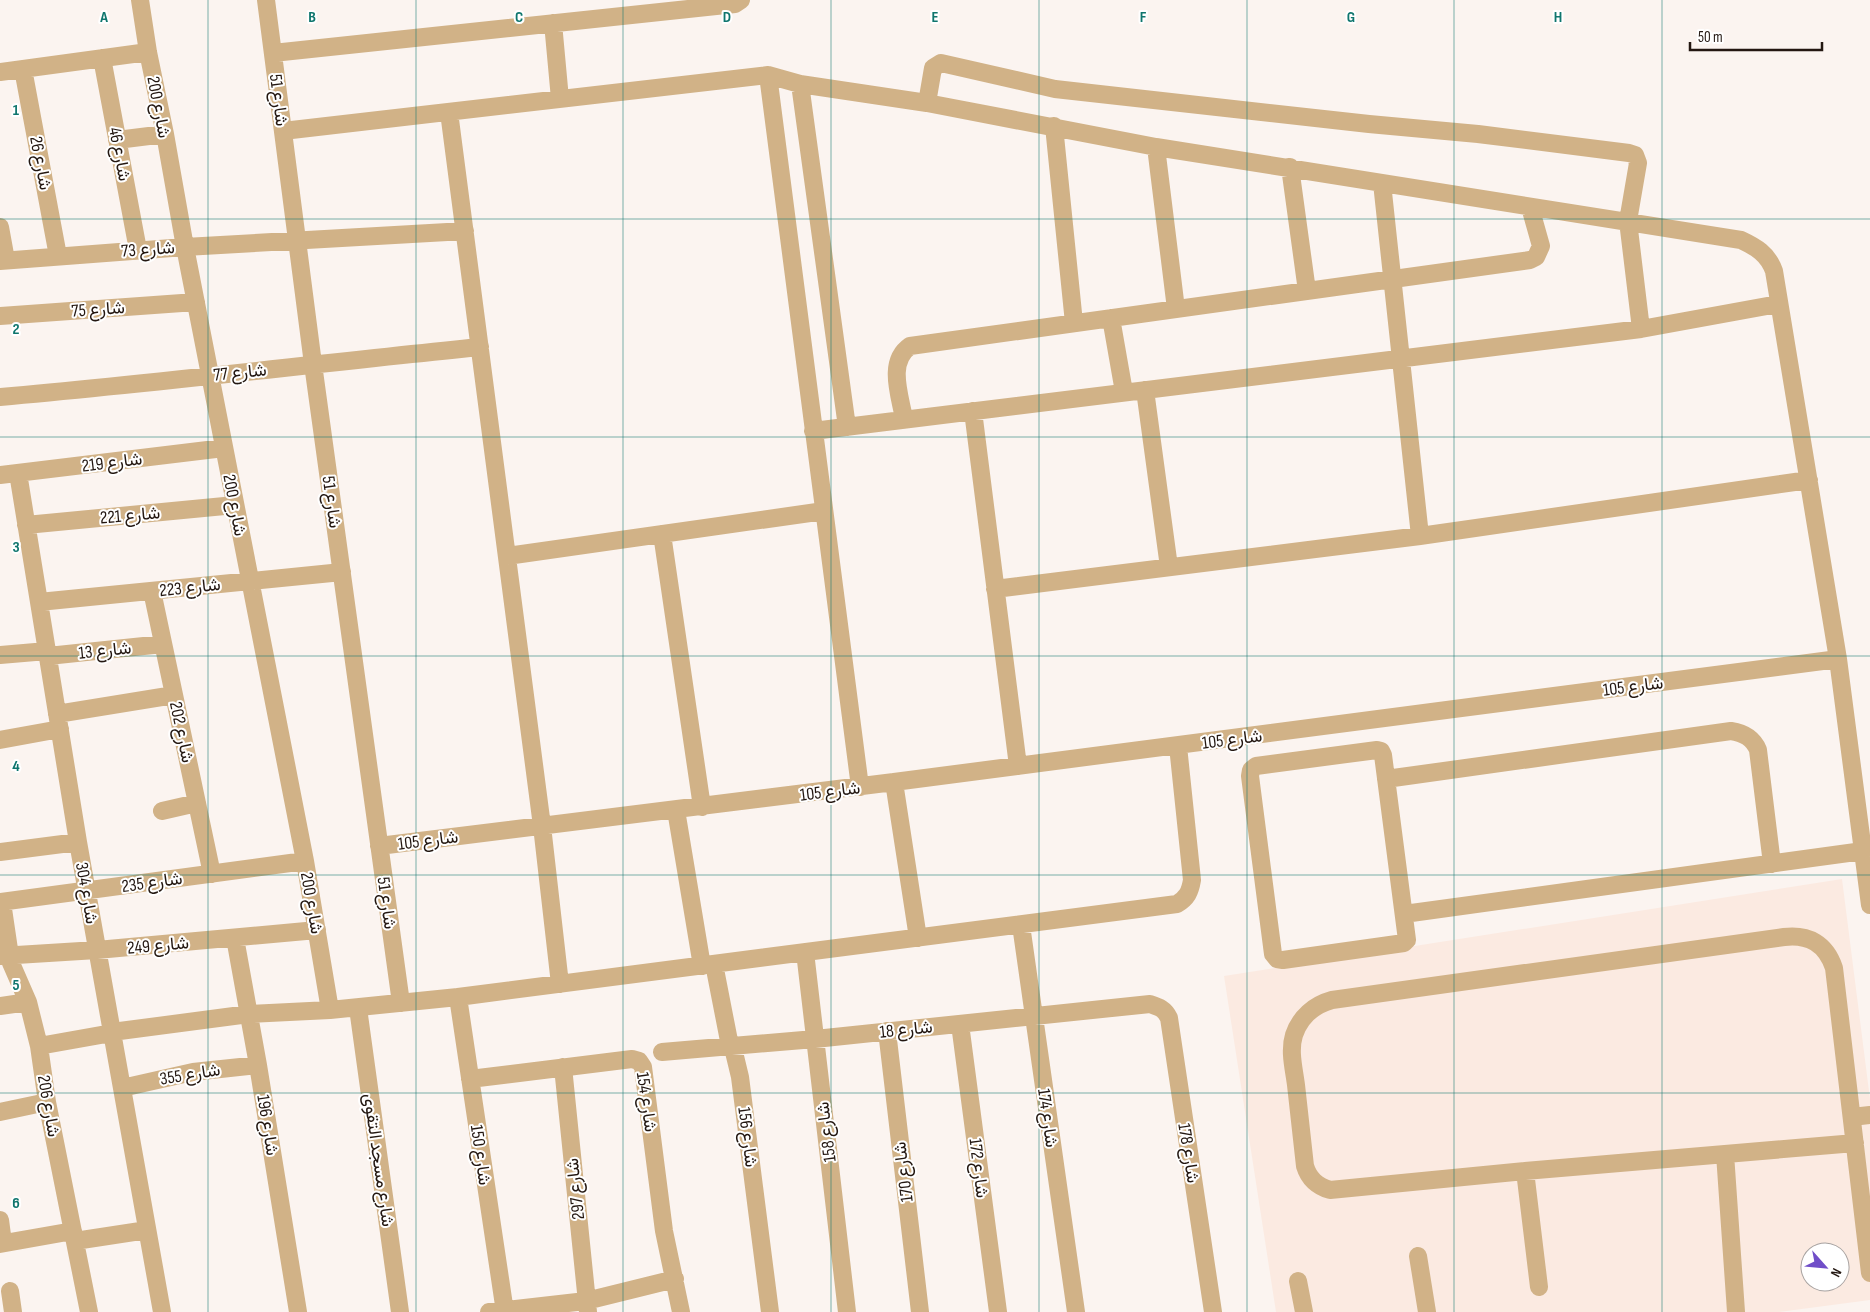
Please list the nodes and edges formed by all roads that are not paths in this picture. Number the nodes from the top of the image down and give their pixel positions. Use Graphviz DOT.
graph roads {
  1 [pos="140,0"];
  2 [pos="266,0"];
  3 [pos="741,0"];
  4 [pos="552,23"];
  5 [pos="148,52"];
  6 [pos="273,53"];
  7 [pos="102,58"];
  8 [pos="23,69"];
  9 [pos="0,72"];
  10 [pos="768,75"];
  11 [pos="800,84"];
  12 [pos="560,99"];
  13 [pos="928,103"];
  14 [pos="449,112"];
  15 [pos="1054,126"];
  16 [pos="283,131"];
  17 [pos="165,134"];
  18 [pos="117,140"];
  19 [pos="1156,147"];
  20 [pos="1290,167"];
  21 [pos="1382,183"];
  22 [pos="1530,207"];
  23 [pos="1628,221"];
  24 [pos="0,227"];
  25 [pos="465,231"];
  26 [pos="297,240"];
  27 [pos="185,247"];
  28 [pos="138,250"];
  29 [pos="58,256"];
  30 [pos="3,260"];
  31 [pos="1392,279"];
  32 [pos="1307,291"];
  33 [pos="196,302"];
  34 [pos="1778,304"];
  35 [pos="1176,309"];
  36 [pos="0,316"];
  37 [pos="1111,318"];
  38 [pos="1074,323"];
  39 [pos="1640,329"];
  40 [pos="480,348"];
  41 [pos="1400,358"];
  42 [pos="314,364"];
  43 [pos="210,375"];
  44 [pos="1145,390"];
  45 [pos="1124,392"];
  46 [pos="0,397"];
  47 [pos="973,411"];
  48 [pos="904,419"];
  49 [pos="846,426"];
  50 [pos="813,431"];
  51 [pos="224,448"];
  52 [pos="18,473"];
  53 [pos="0,475"];
  54 [pos="1809,480"];
  55 [pos="235,506"];
  56 [pos="824,511"];
  57 [pos="26,525"];
  58 [pos="662,534"];
  59 [pos="1420,536"];
  60 [pos="507,556"];
  61 [pos="1168,567"];
  62 [pos="342,572"];
  63 [pos="249,581"];
  64 [pos="995,589"];
  65 [pos="152,591"];
  66 [pos="39,602"];
  67 [pos="163,644"];
  68 [pos="47,653"];
  69 [pos="0,655"];
  70 [pos="1838,659"];
  71 [pos="174,695"];
  72 [pos="58,722"];
  73 [pos="0,740"];
  74 [pos="1178,746"];
  75 [pos="1018,766"];
  76 [pos="1386,779"];
  77 [pos="894,782"];
  78 [pos="860,787"];
  79 [pos="197,803"];
  80 [pos="702,807"];
  81 [pos="676,810"];
  82 [pos="162,811"];
  83 [pos="542,826"];
  84 [pos="78,842"];
  85 [pos="379,846"];
  86 [pos="1863,851"];
  87 [pos="0,852"];
  88 [pos="305,861"];
  89 [pos="1772,864"];
  90 [pos="212,874"];
  91 [pos="87,890"];
  92 [pos="1,902"];
  93 [pos="1870,905"];
  94 [pos="1404,914"];
  95 [pos="1021,924"];
  96 [pos="317,930"];
  97 [pos="236,938"];
  98 [pos="918,938"];
  99 [pos="97,950"];
  100 [pos="805,952"];
  101 [pos="5,956"];
  102 [pos="708,965"];
  103 [pos="560,984"];
  104 [pos="458,997"];
  105 [pos="28,1002"];
  106 [pos="401,1004"];
  107 [pos="1150,1004"];
  108 [pos="0,1006"];
  109 [pos="358,1008"];
  110 [pos="330,1010"];
  111 [pos="249,1014"];
  112 [pos="1034,1016"];
  113 [pos="960,1024"];
  114 [pos="112,1032"];
  115 [pos="887,1032"];
  116 [pos="815,1039"];
  117 [pos="39,1046"];
  118 [pos="730,1046"];
  119 [pos="662,1052"];
  120 [pos="258,1065"];
  121 [pos="563,1067"];
  122 [pos="470,1079"];
  123 [pos="122,1088"];
  124 [pos="47,1102"];
  125 [pos="0,1112"];
  126 [pos="1870,1115"];
  127 [pos="1852,1117"];
  128 [pos="1855,1143"];
  129 [pos="1725,1154"];
  130 [pos="1525,1171"];
  131 [pos="0,1220"];
  132 [pos="147,1230"];
  133 [pos="74,1236"];
  134 [pos="2,1243"];
  135 [pos="1418,1256"];
  136 [pos="1870,1273"];
  137 [pos="675,1279"];
  138 [pos="1298,1281"];
  139 [pos="1539,1287"];
  140 [pos="10,1291"];
  141 [pos="587,1306"];
  142 [pos="499,1311"];
  143 [pos="13,1312"];
  144 [pos="89,1312"];
  145 [pos="162,1312"];
  146 [pos="298,1312"];
  147 [pos="400,1312"];
  148 [pos="681,1312"];
  149 [pos="770,1312"];
  150 [pos="847,1312"];
  151 [pos="920,1312"];
  152 [pos="998,1312"];
  153 [pos="1076,1312"];
  154 [pos="1213,1312"];
  155 [pos="1304,1312"];
  156 [pos="1427,1312"];
  157 [pos="1736,1312"];
  1 -- 5 [label="street, شارع 200"];
  2 -- 6 [label="street, شارع 51"];
  3 -- 4 [label="street"];
  4 -- 6 [label="street"];
  4 -- 12 [label="street"];
  5 -- 7 [label="street"];
  5 -- 17 [label="street, شارع 200"];
  6 -- 16 [label="street, شارع 51"];
  7 -- 8 [label="street"];
  7 -- 18 [label="street, شارع 46"];
  8 -- 9 [label="street"];
  8 -- 29 [label="street, شارع 26"];
  10 -- 11 [label="street"];
  10 -- 12 [label="street"];
  10 -- 50 [label="street"];
  11 -- 13 [label="street"];
  11 -- 49 [label="street"];
  12 -- 14 [label="street"];
  13 -- 15 [label="street"];
  13 -- 23 [label="street"];
  14 -- 16 [label="street"];
  14 -- 25 [label="street"];
  15 -- 19 [label="street"];
  15 -- 38 [label="street"];
  16 -- 26 [label="street, شارع 51"];
  17 -- 18 [label="street"];
  17 -- 27 [label="street, شارع 200"];
  18 -- 28 [label="street, شارع 46"];
  19 -- 20 [label="street"];
  19 -- 35 [label="street"];
  20 -- 21 [label="street"];
  20 -- 32 [label="street"];
  21 -- 22 [label="street"];
  21 -- 31 [label="street"];
  22 -- 23 [label="street"];
  22 -- 31 [label="street"];
  23 -- 34 [label="street"];
  23 -- 39 [label="street"];
  24 -- 30 [label="street"];
  25 -- 26 [label="street, شارع 73"];
  25 -- 40 [label="street"];
  26 -- 27 [label="street, شارع 73"];
  26 -- 42 [label="street, شارع 51"];
  27 -- 28 [label="street, شارع 73"];
  27 -- 33 [label="street, شارع 200"];
  28 -- 29 [label="street, شارع 73"];
  29 -- 30 [label="street, شارع 73"];
  31 -- 32 [label="street"];
  31 -- 41 [label="street"];
  32 -- 35 [label="street"];
  33 -- 36 [label="street, شارع 75"];
  33 -- 43 [label="street, شارع 200"];
  34 -- 39 [label="street"];
  34 -- 54 [label="street"];
  35 -- 37 [label="street"];
  37 -- 38 [label="street"];
  37 -- 45 [label="street"];
  38 -- 48 [label="street"];
  39 -- 41 [label="street"];
  40 -- 42 [label="street, شارع 77"];
  40 -- 60 [label="street"];
  41 -- 44 [label="street"];
  41 -- 59 [label="street"];
  42 -- 43 [label="street, شارع 77"];
  42 -- 62 [label="street, شارع 51"];
  43 -- 46 [label="street, شارع 77"];
  43 -- 51 [label="street, شارع 200"];
  44 -- 45 [label="street"];
  44 -- 61 [label="street"];
  45 -- 47 [label="street"];
  47 -- 48 [label="street"];
  47 -- 64 [label="street"];
  48 -- 49 [label="street"];
  49 -- 50 [label="street"];
  50 -- 56 [label="street"];
  51 -- 52 [label="street, شارع 219"];
  51 -- 55 [label="street, شارع 200"];
  52 -- 53 [label="street, شارع 219"];
  52 -- 57 [label="street, شارع 304"];
  54 -- 59 [label="street"];
  54 -- 70 [label="street"];
  55 -- 57 [label="street, شارع 221"];
  55 -- 63 [label="street, شارع 200"];
  56 -- 58 [label="street"];
  56 -- 78 [label="street"];
  57 -- 66 [label="street, شارع 304"];
  58 -- 60 [label="street"];
  58 -- 80 [label="street"];
  59 -- 61 [label="street"];
  60 -- 83 [label="street"];
  61 -- 64 [label="street"];
  62 -- 63 [label="street, شارع 223"];
  62 -- 85 [label="street, شارع 51"];
  63 -- 65 [label="street, شارع 223"];
  63 -- 88 [label="street, شارع 200"];
  64 -- 75 [label="street"];
  65 -- 66 [label="street, شارع 223"];
  65 -- 67 [label="street, شارع 202"];
  66 -- 68 [label="street, شارع 304"];
  67 -- 68 [label="street, شارع 13"];
  67 -- 71 [label="street, شارع 202"];
  68 -- 69 [label="street, شارع 13"];
  68 -- 72 [label="street, شارع 304"];
  70 -- 74 [label="street, شارع 105"];
  70 -- 86 [label="street"];
  71 -- 72 [label="street"];
  71 -- 79 [label="street, شارع 202"];
  72 -- 73 [label="street"];
  72 -- 84 [label="street, شارع 304"];
  74 -- 75 [label="street, شارع 105"];
  74 -- 95 [label="street"];
  75 -- 77 [label="street, شارع 105"];
  76 -- 89 [label="street"];
  76 -- 94 [label="street"];
  76 -- 94 [label="street"];
  77 -- 78 [label="street, شارع 105"];
  77 -- 98 [label="street"];
  78 -- 80 [label="street, شارع 105"];
  79 -- 82 [label="street"];
  79 -- 90 [label="street, شارع 202"];
  80 -- 81 [label="street, شارع 105"];
  81 -- 83 [label="street, شارع 105"];
  81 -- 102 [label="street, شارع 156"];
  83 -- 85 [label="street, شارع 105"];
  83 -- 103 [label="street"];
  84 -- 87 [label="street"];
  84 -- 91 [label="street, شارع 304"];
  85 -- 106 [label="street, شارع 51"];
  86 -- 89 [label="street"];
  86 -- 93 [label="street"];
  88 -- 90 [label="street, شارع 235"];
  88 -- 96 [label="street, شارع 200"];
  89 -- 94 [label="street"];
  90 -- 91 [label="street, شارع 235"];
  91 -- 92 [label="street, شارع 235"];
  91 -- 99 [label="street, شارع 304"];
  92 -- 101 [label="street, شارع 206"];
  95 -- 98 [label="street"];
  95 -- 112 [label="street, شارع 174"];
  96 -- 97 [label="street, شارع 249"];
  96 -- 110 [label="street, شارع 200"];
  97 -- 99 [label="street, شارع 249"];
  97 -- 111 [label="street, شارع 196"];
  98 -- 100 [label="street"];
  99 -- 101 [label="street, شارع 249"];
  99 -- 114 [label="street, شارع 304"];
  100 -- 102 [label="street"];
  100 -- 116 [label="street, شارع 158"];
  101 -- 105 [label="street, شارع 206"];
  102 -- 103 [label="street"];
  102 -- 118 [label="street, شارع 156"];
  103 -- 104 [label="street"];
  104 -- 106 [label="street"];
  104 -- 122 [label="street, شارع 150"];
  105 -- 108 [label="street"];
  105 -- 117 [label="street, شارع 206"];
  106 -- 109 [label="street"];
  107 -- 112 [label="street, شارع 18"];
  107 -- 154 [label="street, شارع 178"];
  109 -- 110 [label="street"];
  109 -- 147 [label="street, شارع مسجد التقوى"];
  110 -- 111 [label="street"];
  111 -- 114 [label="street"];
  111 -- 120 [label="street, شارع 196"];
  112 -- 113 [label="street, شارع 18"];
  112 -- 153 [label="street, شارع 174"];
  113 -- 115 [label="street, شارع 18"];
  113 -- 152 [label="street, شارع 172"];
  114 -- 117 [label="street"];
  114 -- 123 [label="street, شارع 304"];
  115 -- 116 [label="street, شارع 18"];
  115 -- 151 [label="street, شارع 170"];
  116 -- 118 [label="street, شارع 18"];
  116 -- 150 [label="street, شارع 158"];
  117 -- 124 [label="street, شارع 206"];
  118 -- 119 [label="street, شارع 18"];
  118 -- 149 [label="street, شارع 156"];
  120 -- 123 [label="street, شارع 355"];
  120 -- 146 [label="street, شارع 196"];
  121 -- 122 [label="street, شارع 154"];
  121 -- 137 [label="street, شارع 154"];
  121 -- 141 [label="street, شارع 297"];
  122 -- 142 [label="street, شارع 150"];
  123 -- 132 [label="street, شارع 304"];
  124 -- 125 [label="street"];
  124 -- 133 [label="street, شارع 206"];
  126 -- 127 [label="street"];
  127 -- 128 [label="street"];
  127 -- 130 [label="street"];
  128 -- 129 [label="street"];
  128 -- 136 [label="street"];
  129 -- 130 [label="street"];
  129 -- 157 [label="street"];
  130 -- 139 [label="street"];
  131 -- 134 [label="street"];
  132 -- 133 [label="street"];
  132 -- 145 [label="street, شارع 304"];
  133 -- 134 [label="street"];
  133 -- 144 [label="street, شارع 206"];
  135 -- 156 [label="street"];
  137 -- 141 [label="street"];
  137 -- 148 [label="street, شارع 154"];
  138 -- 155 [label="street"];
  140 -- 143 [label="street"];
  141 -- 142 [label="street"];
}
